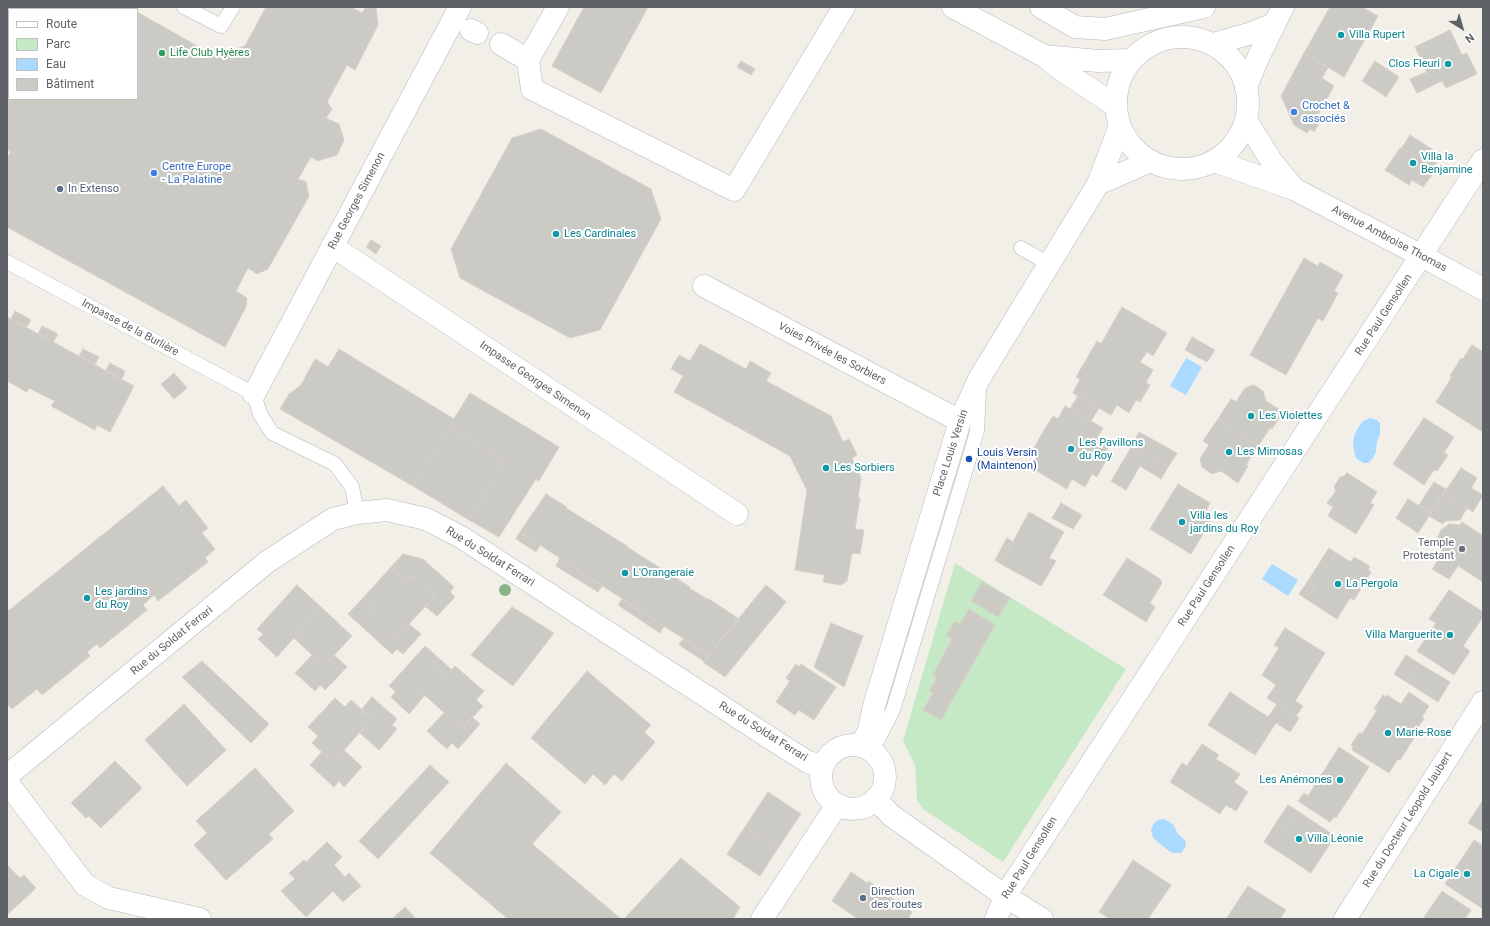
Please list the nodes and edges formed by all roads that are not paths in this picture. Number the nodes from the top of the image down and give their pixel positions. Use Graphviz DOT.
graph roads {
  1 [pos="184,7"];
  2 [pos="233,7"];
  3 [pos="460,7"];
  4 [pos="558,7"];
  5 [pos="844,7"];
  6 [pos="952,7"];
  7 [pos="1041,7"];
  8 [pos="1204,7"];
  9 [pos="1279,15"];
  10 [pos="501,44"];
  11 [pos="1213,44"];
  12 [pos="1044,56"];
  13 [pos="528,60"];
  14 [pos="1131,60"];
  15 [pos="1246,87"];
  16 [pos="1118,116"];
  17 [pos="1246,120"];
  18 [pos="1483,160"];
  19 [pos="1151,161"];
  20 [pos="1214,161"];
  21 [pos="1098,184"];
  22 [pos="1294,189"];
  23 [pos="332,246"];
  24 [pos="1021,248"];
  25 [pos="1422,256"];
  26 [pos="7,262"];
  27 [pos="1049,264"];
  28 [pos="704,286"];
  29 [pos="1483,289"];
  30 [pos="979,379"];
  31 [pos="254,394"];
  32 [pos="960,421"];
  33 [pos="358,513"];
  34 [pos="737,514"];
  35 [pos="1483,702"];
  36 [pos="866,749"];
  37 [pos="822,766"];
  38 [pos="7,776"];
  39 [pos="7,782"];
  40 [pos="875,799"];
  41 [pos="837,805"];
  42 [pos="1005,896"];
  43 [pos="200,919"];
  44 [pos="762,919"];
  45 [pos="996,919"];
  46 [pos="1042,919"];
  47 [pos="1345,919"];
  1 -- 2 [label="lane"];
  3 -- 23 [label="street, Rue Georges Simenon"];
  4 -- 13 [label="street"];
  5 -- 13 [label="street"];
  6 -- 12 [label="street"];
  7 -- 8 [label="street"];
  9 -- 11 [label="street"];
  9 -- 15 [label="street"];
  10 -- 13 [label="street"];
  11 -- 14 [label="street"];
  11 -- 15 [label="street"];
  12 -- 14 [label="street"];
  12 -- 16 [label="street"];
  14 -- 16 [label="street"];
  15 -- 17 [label="street"];
  16 -- 19 [label="street"];
  16 -- 21 [label="street, Place Louis Versin"];
  17 -- 20 [label="street"];
  17 -- 22 [label="street, Avenue Ambroise Thomas"];
  18 -- 25 [label="street, Rue Paul Gensollen"];
  19 -- 20 [label="street"];
  19 -- 21 [label="street"];
  20 -- 22 [label="street, Avenue Ambroise Thomas"];
  21 -- 27 [label="street, Place Louis Versin"];
  22 -- 25 [label="street, Avenue Ambroise Thomas"];
  23 -- 31 [label="street, Rue Georges Simenon"];
  23 -- 34 [label="street, Impasse Georges Simenon"];
  24 -- 27 [label="lane"];
  25 -- 29 [label="street, Avenue Ambroise Thomas"];
  25 -- 42 [label="street, Rue Paul Gensollen"];
  26 -- 31 [label="lane, Impasse de la Burlière"];
  27 -- 30 [label="street, Place Louis Versin"];
  28 -- 32 [label="street, Voies Privée les Sorbiers"];
  30 -- 32 [label="street, Place Louis Versin"];
  30 -- 36 [label="lane"];
  31 -- 33 [label="lane"];
  32 -- 36 [label="street, Place Louis Versin"];
  33 -- 37 [label="street, Rue du Soldat Ferrari"];
  33 -- 38 [label="street, Rue du Soldat Ferrari"];
  35 -- 47 [label="street, Rue du Docteur Léopold Jaubert"];
  36 -- 37 [label="street"];
  36 -- 40 [label="street"];
  37 -- 41 [label="street"];
  39 -- 43 [label="street"];
  40 -- 41 [label="street"];
  40 -- 42 [label="street"];
  41 -- 44 [label="street"];
  42 -- 45 [label="street, Rue Paul Gensollen"];
  42 -- 46 [label="street"];
}
